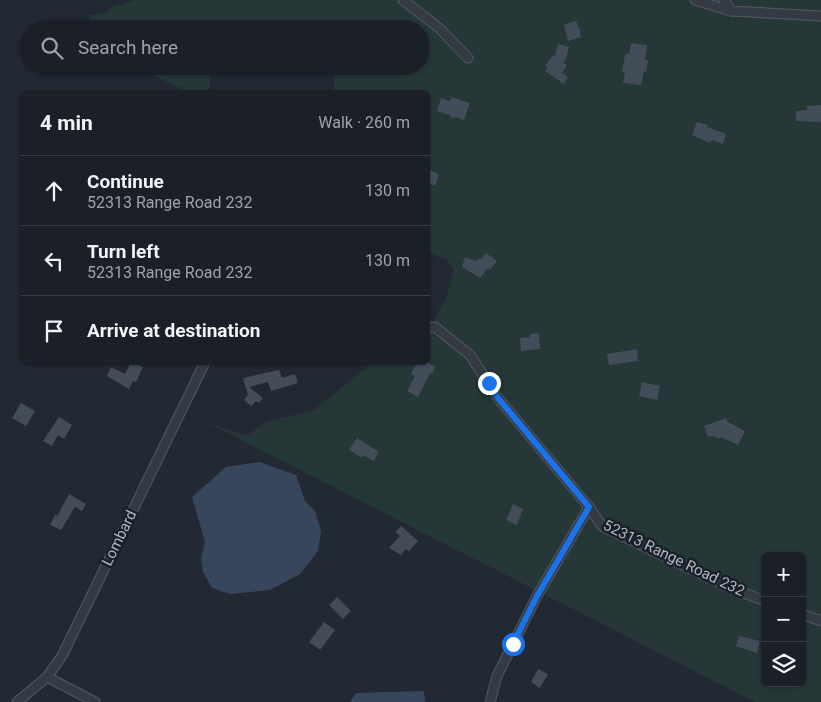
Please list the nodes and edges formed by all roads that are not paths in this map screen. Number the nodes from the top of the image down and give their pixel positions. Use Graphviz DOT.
graph roads {
  1 [pos="403,0"];
  2 [pos="695,0"];
  3 [pos="724,0"];
  4 [pos="731,11"];
  5 [pos="821,16"];
  6 [pos="429,20"];
  7 [pos="430,21"];
  8 [pos="468,58"];
  9 [pos="430,327"];
  10 [pos="204,365"];
  11 [pos="589,507"];
  12 [pos="761,599"];
  13 [pos="806,615"];
  14 [pos="821,621"];
  15 [pos="47,678"];
  16 [pos="17,702"];
  17 [pos="95,702"];
  18 [pos="490,702"];
  1 -- 6 [label="street"];
  2 -- 4 [label="street"];
  3 -- 4 [label="street"];
  4 -- 5 [label="street"];
  7 -- 8 [label="street"];
  9 -- 11 [label="street, 52313 Range Road 232"];
  10 -- 15 [label="street, Lombard"];
  11 -- 12 [label="street, 52313 Range Road 232"];
  11 -- 18 [label="street, 52313 Range Road 232"];
  13 -- 14 [label="street"];
  15 -- 16 [label="street, Lombard"];
  15 -- 17 [label="street"];
}
